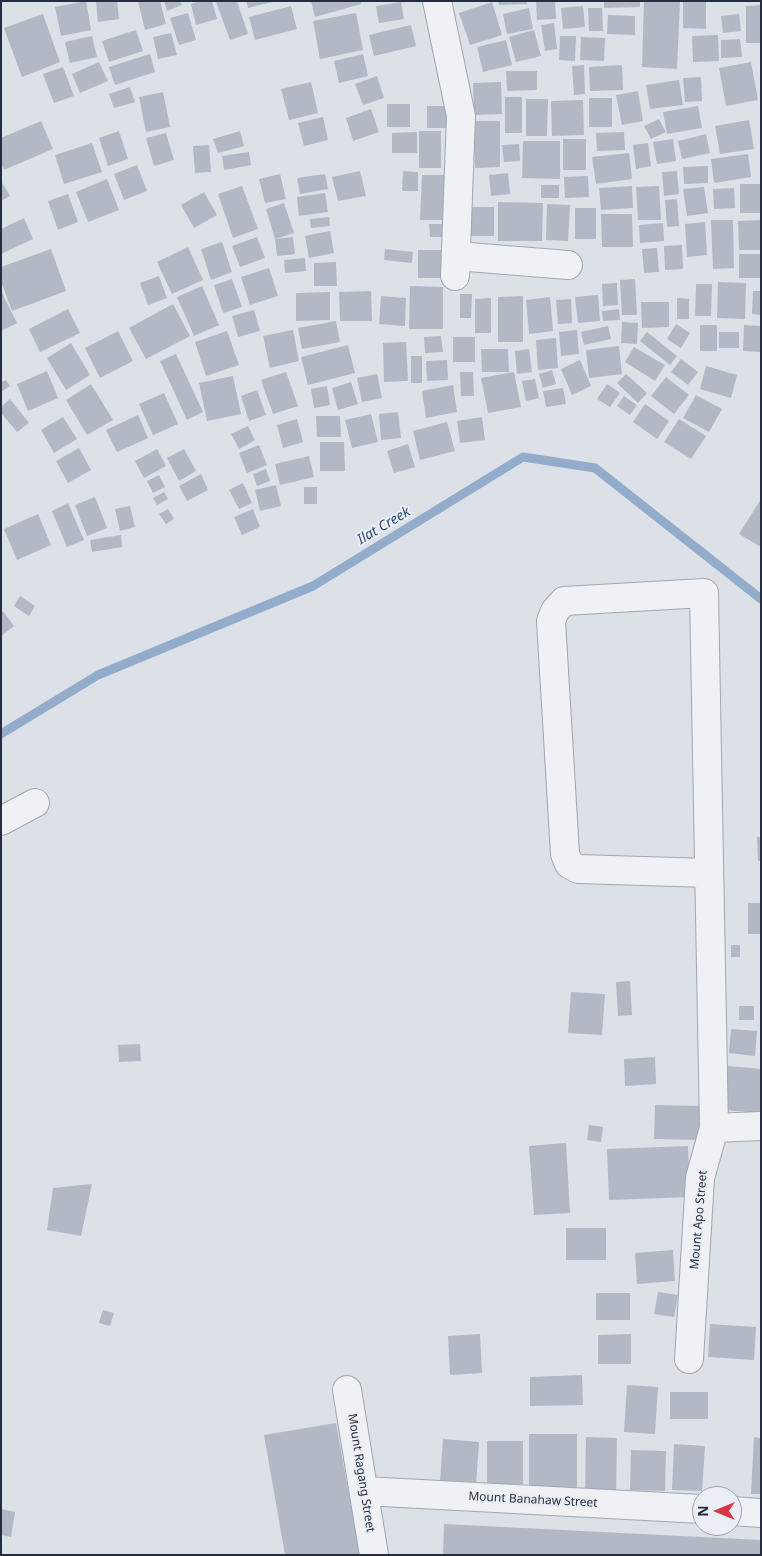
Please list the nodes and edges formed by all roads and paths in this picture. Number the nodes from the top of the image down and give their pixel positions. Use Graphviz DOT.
graph roads {
  1 [pos="437,1"];
  2 [pos="568,264"];
  3 [pos="35,803"];
  4 [pos="1,821"];
  5 [pos="709,873"];
  6 [pos="761,1126"];
  7 [pos="714,1128"];
  8 [pos="689,1359"];
  9 [pos="348,1390"];
  10 [pos="364,1491"];
  11 [pos="692,1508"];
  12 [pos="742,1512"];
  13 [pos="761,1513"];
  14 [pos="374,1555"];
  1 -- 2 [label="street"];
  3 -- 4 [label="street"];
  5 -- 5 [label="street, Mount Apo Street"];
  5 -- 7 [label="street, Mount Apo Street"];
  6 -- 7 [label="street"];
  7 -- 8 [label="street, Mount Apo Street"];
  9 -- 10 [label="street, Mount Ragang Street"];
  10 -- 11 [label="street, Mount Banahaw Street"];
  10 -- 14 [label="street, Mount Ragang Street"];
  12 -- 13 [label="street"];
}
